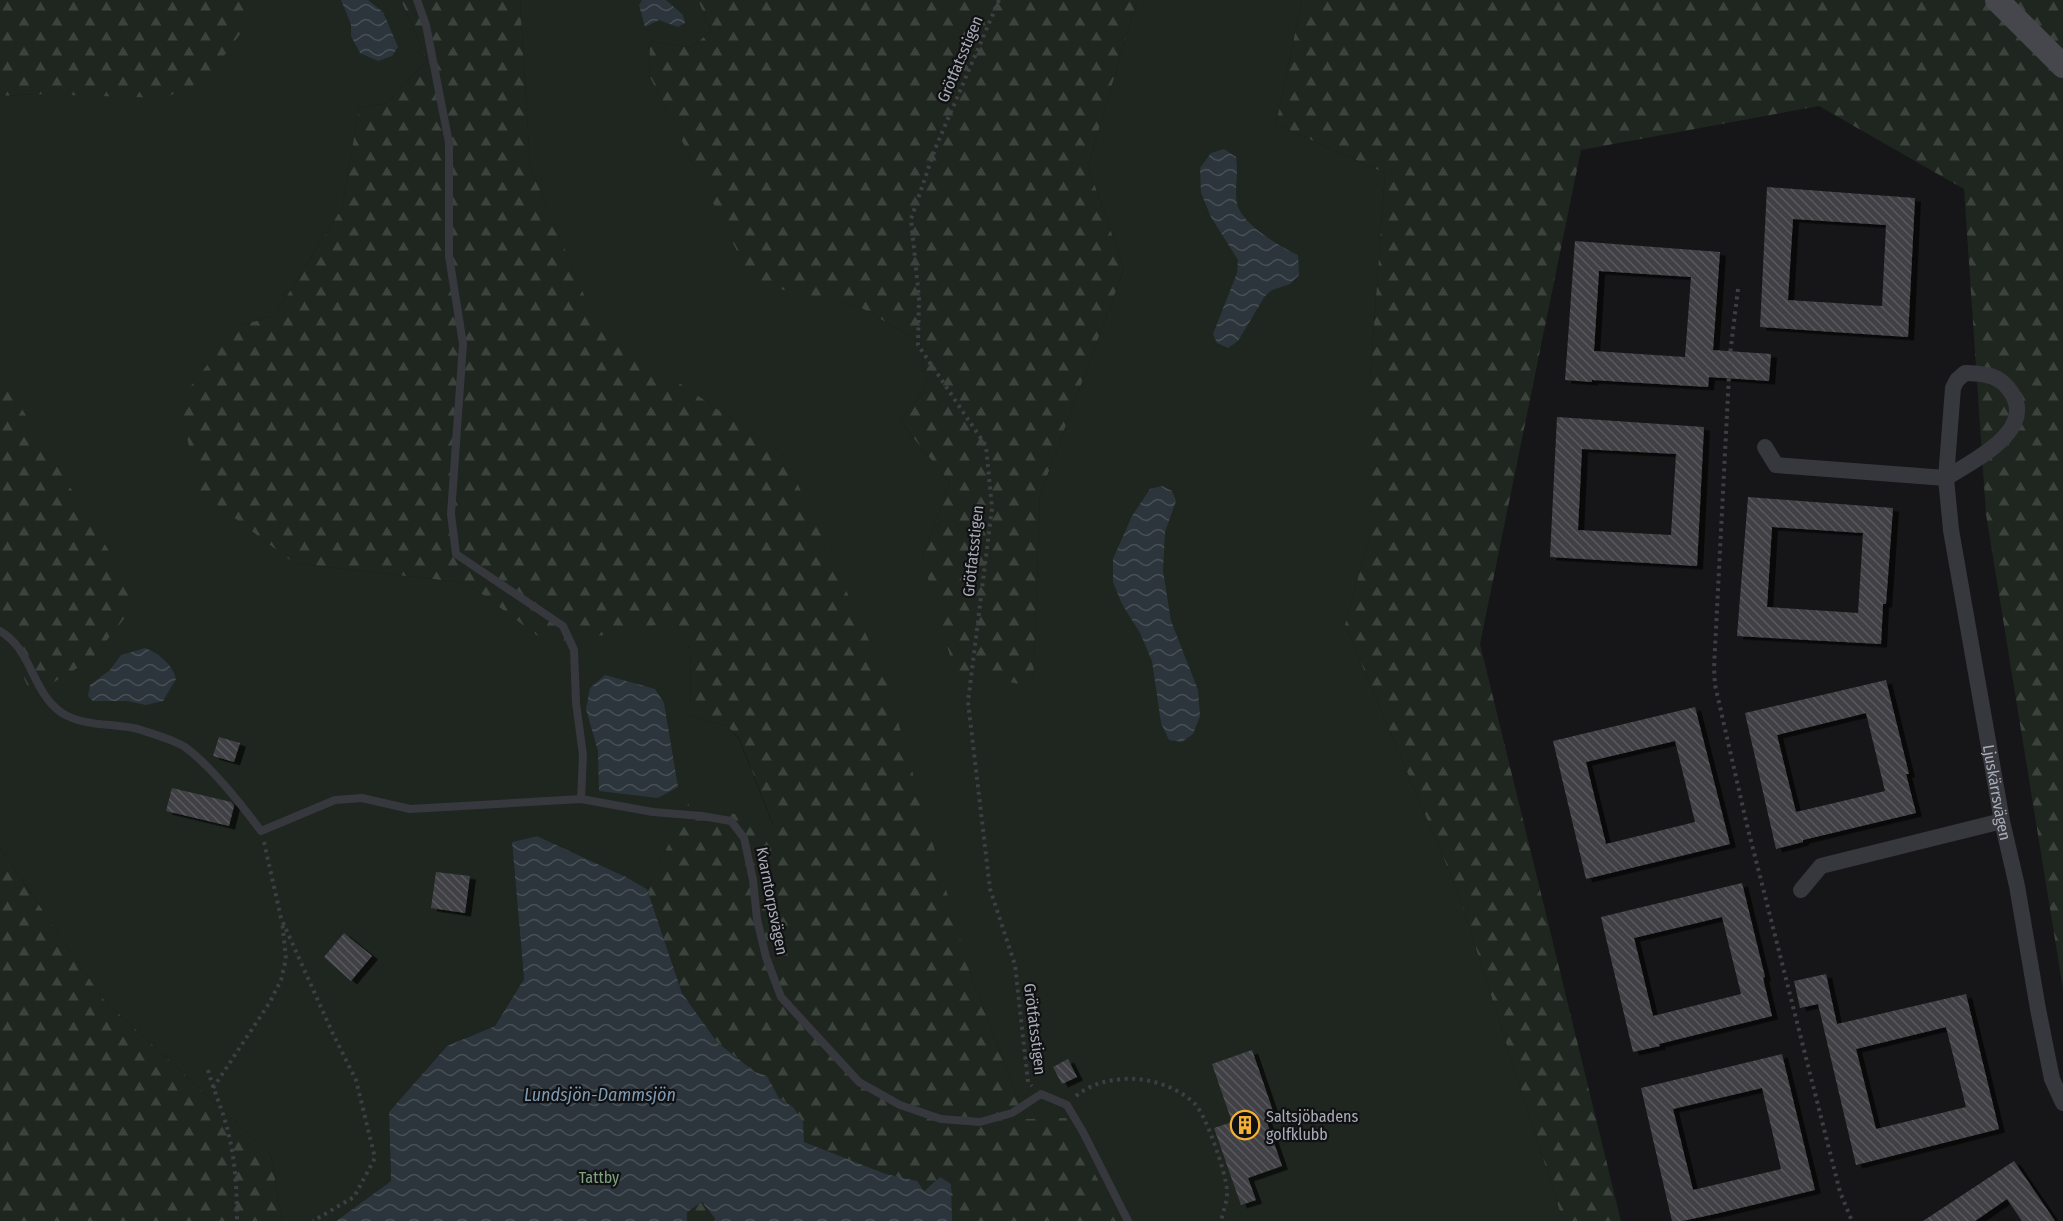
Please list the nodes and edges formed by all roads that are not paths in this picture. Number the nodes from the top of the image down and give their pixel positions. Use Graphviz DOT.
graph roads {
  1 [pos="417,0"];
  2 [pos="1997,0"];
  3 [pos="2063,66"];
  4 [pos="1765,447"];
  5 [pos="1946,478"];
  6 [pos="0,631"];
  7 [pos="581,799"];
  8 [pos="2002,821"];
  9 [pos="1801,890"];
  10 [pos="2063,1103"];
  11 [pos="1128,1221"];
  1 -- 7 [label="lane"];
  2 -- 3 [label="main road"];
  4 -- 5 [label="street"];
  5 -- 5 [label="street, Ljuskärrsvägen"];
  5 -- 8 [label="street, Ljuskärrsvägen"];
  6 -- 7 [label="lane, Kvarntorpsvägen"];
  7 -- 11 [label="lane, Kvarntorpsvägen"];
  8 -- 9 [label="street"];
  8 -- 10 [label="street, Ljuskärrsvägen"];
}
